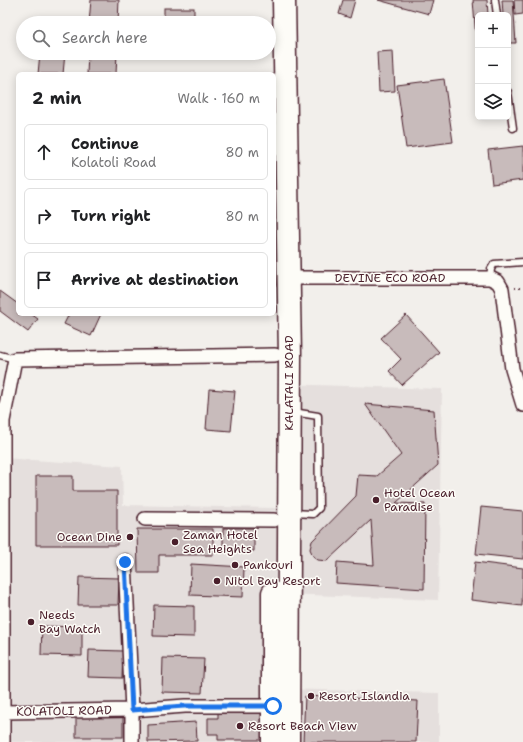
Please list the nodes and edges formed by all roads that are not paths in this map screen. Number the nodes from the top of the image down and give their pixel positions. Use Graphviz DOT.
graph roads {
  1 [pos="270,0"];
  2 [pos="284,0"];
  3 [pos="495,0"];
  4 [pos="497,12"];
  5 [pos="270,16"];
  6 [pos="271,60"];
  7 [pos="271,72"];
  8 [pos="511,114"];
  9 [pos="513,128"];
  10 [pos="523,262"];
  11 [pos="289,278"];
  12 [pos="490,278"];
  13 [pos="274,316"];
  14 [pos="0,355"];
  15 [pos="275,355"];
  16 [pos="15,359"];
  17 [pos="523,405"];
  18 [pos="289,411"];
  19 [pos="281,516"];
  20 [pos="145,519"];
  21 [pos="125,562"];
  22 [pos="273,706"];
  23 [pos="132,710"];
  24 [pos="2,712"];
  25 [pos="3,742"];
  26 [pos="132,742"];
  27 [pos="273,742"];
  28 [pos="288,742"];
  1 -- 5 [label="highway"];
  2 -- 11 [label="highway, KALATALI ROAD"];
  3 -- 4 [label="lane"];
  6 -- 7 [label="highway"];
  8 -- 9 [label="lane"];
  10 -- 12 [label="lane"];
  11 -- 12 [label="street, DEVINE ECO ROAD"];
  11 -- 18 [label="highway, KALATALI ROAD"];
  12 -- 17 [label="street"];
  13 -- 15 [label="highway, KALATALI ROAD"];
  14 -- 16 [label="lane"];
  15 -- 16 [label="street, KALATALI ROAD"];
  15 -- 19 [label="highway, KALATALI ROAD"];
  16 -- 24 [label="street"];
  18 -- 19 [label="highway, KALATALI ROAD"];
  18 -- 19 [label="lane"];
  19 -- 20 [label="street"];
  19 -- 22 [label="highway, KALATALI ROAD"];
  19 -- 28 [label="highway, KALATALI ROAD"];
  21 -- 23 [label="street"];
  22 -- 23 [label="street, KOLATOLI ROAD"];
  22 -- 27 [label="highway, KALATALI ROAD"];
  23 -- 24 [label="street, KOLATOLI ROAD"];
  23 -- 26 [label="street"];
  24 -- 25 [label="street, KOLATOLI ROAD"];
}
